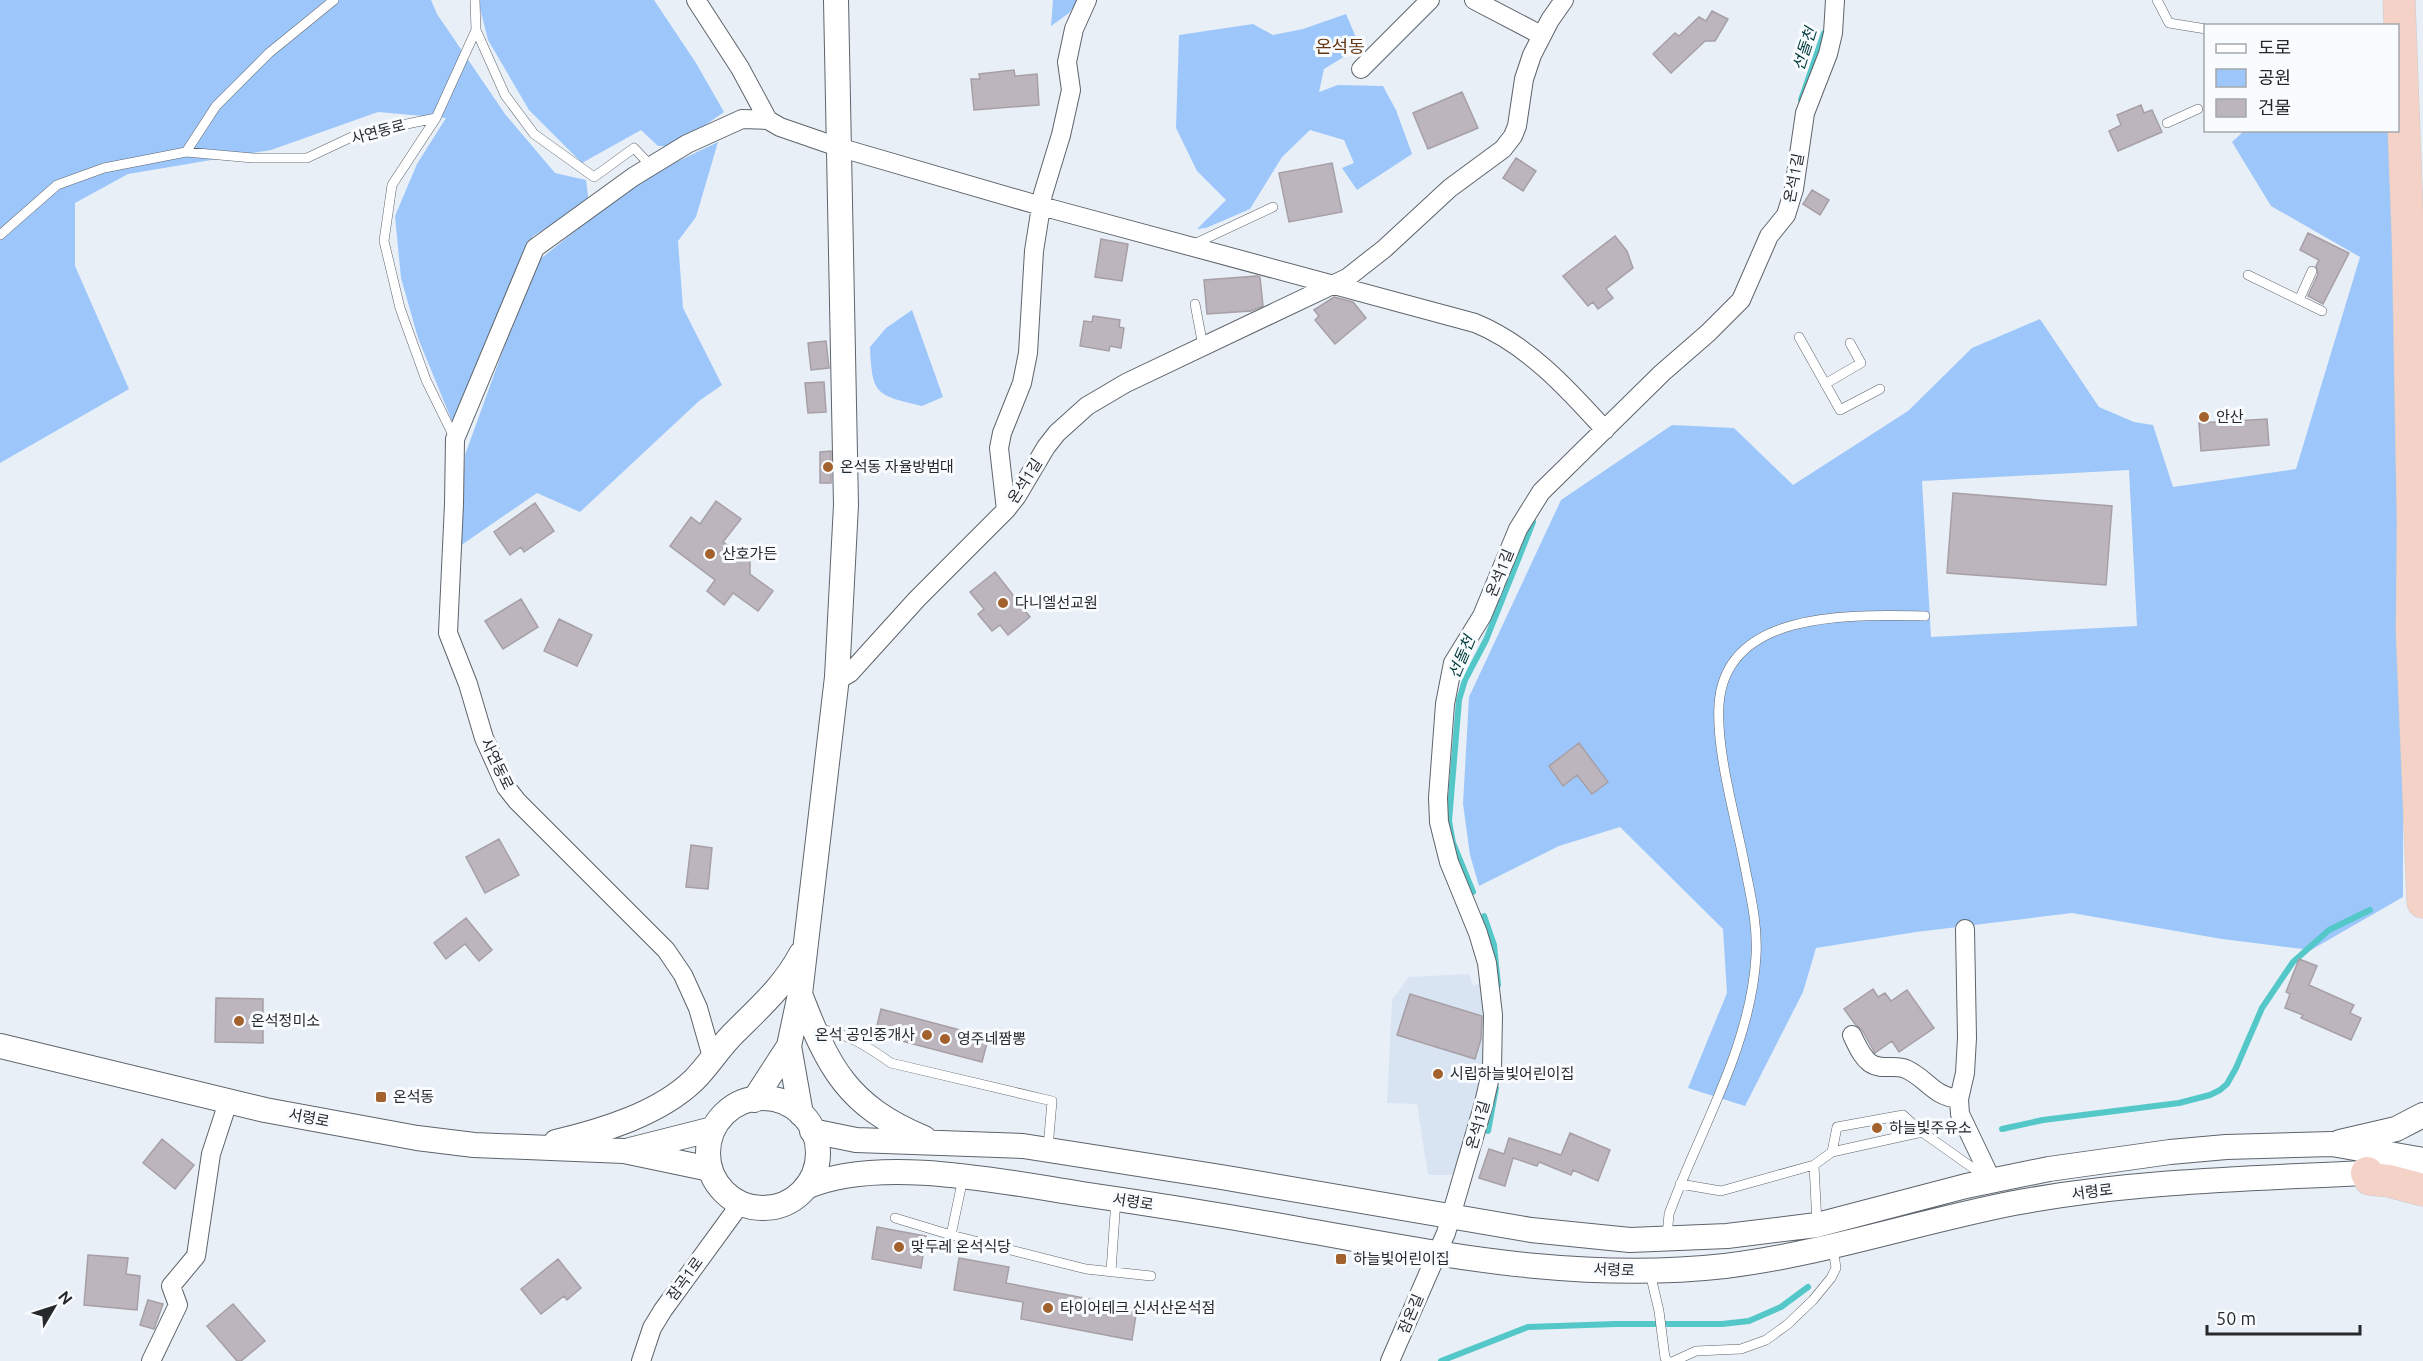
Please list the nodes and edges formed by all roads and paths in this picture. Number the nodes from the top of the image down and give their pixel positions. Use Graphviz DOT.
graph roads {
  1 [pos="334,0"];
  2 [pos="475,0"];
  3 [pos="696,0"];
  4 [pos="836,0"];
  5 [pos="1088,0"];
  6 [pos="1430,0"];
  7 [pos="1474,0"];
  8 [pos="1564,0"];
  9 [pos="1835,0"];
  10 [pos="2157,0"];
  11 [pos="2399,0"];
  12 [pos="2417,0"];
  13 [pos="2204,28"];
  14 [pos="476,30"];
  15 [pos="1541,35"];
  16 [pos="2423,43"];
  17 [pos="1362,69"];
  18 [pos="2198,109"];
  19 [pos="436,118"];
  20 [pos="768,120"];
  21 [pos="2167,123"];
  22 [pos="838,147"];
  23 [pos="186,152"];
  24 [pos="651,166"];
  25 [pos="1041,206"];
  26 [pos="1273,207"];
  27 [pos="0,235"];
  28 [pos="1190,246"];
  29 [pos="2312,271"];
  30 [pos="2248,275"];
  31 [pos="1334,285"];
  32 [pos="2299,300"];
  33 [pos="1195,304"];
  34 [pos="2322,311"];
  35 [pos="1798,337"];
  36 [pos="1850,343"];
  37 [pos="1203,346"];
  38 [pos="1825,384"];
  39 [pos="1880,389"];
  40 [pos="1605,430"];
  41 [pos="455,439"];
  42 [pos="1006,510"];
  43 [pos="1925,616"];
  44 [pos="837,677"];
  45 [pos="2423,902"];
  46 [pos="1965,929"];
  47 [pos="807,938"];
  48 [pos="800,994"];
  49 [pos="813,1028"];
  50 [pos="1852,1035"];
  51 [pos="0,1046"];
  52 [pos="789,1046"];
  53 [pos="712,1057"];
  54 [pos="1959,1099"];
  55 [pos="754,1100"];
  56 [pos="228,1101"];
  57 [pos="2423,1115"];
  58 [pos="806,1123"];
  59 [pos="713,1129"];
  60 [pos="1922,1132"];
  61 [pos="936,1143"];
  62 [pos="2332,1144"];
  63 [pos="530,1148"];
  64 [pos="1048,1150"];
  65 [pos="624,1151"];
  66 [pos="1832,1152"];
  67 [pos="2423,1160"];
  68 [pos="1814,1165"];
  69 [pos="710,1169"];
  70 [pos="2423,1170"];
  71 [pos="2367,1173"];
  72 [pos="2336,1175"];
  73 [pos="963,1178"];
  74 [pos="1992,1181"];
  75 [pos="1680,1184"];
  76 [pos="806,1187"];
  77 [pos="2423,1190"];
  78 [pos="1314,1192"];
  79 [pos="1116,1199"];
  80 [pos="741,1203"];
  81 [pos="895,1218"];
  82 [pos="1818,1225"];
  83 [pos="1309,1231"];
  84 [pos="1540,1232"];
  85 [pos="951,1234"];
  86 [pos="1445,1234"];
  87 [pos="1667,1239"];
  88 [pos="1833,1245"];
  89 [pos="1538,1266"];
  90 [pos="1111,1271"];
  91 [pos="1650,1271"];
  92 [pos="1151,1276"];
  93 [pos="151,1361"];
  94 [pos="641,1361"];
  95 [pos="1390,1361"];
  96 [pos="1668,1361"];
  97 [pos="1674,1361"];
  1 -- 23 [label="lane"];
  2 -- 14 [label="lane"];
  3 -- 20 [label="street"];
  4 -- 22 [label="street"];
  5 -- 25 [label="street, 온석1길"];
  6 -- 17 [label="street"];
  7 -- 15 [label="street"];
  8 -- 15 [label="street, 온석1길"];
  9 -- 40 [label="street, 온석1길"];
  10 -- 13 [label="lane"];
  11 -- 45 [label="highway"];
  12 -- 16 [label="highway"];
  14 -- 19 [label="lane"];
  14 -- 24 [label="lane"];
  15 -- 31 [label="street, 온석1길"];
  18 -- 21 [label="lane"];
  19 -- 23 [label="lane, 사연동로"];
  19 -- 41 [label="lane, 사연동로"];
  20 -- 22 [label="street"];
  20 -- 24 [label="street, 사연동로"];
  22 -- 25 [label="street"];
  22 -- 44 [label="street"];
  23 -- 27 [label="lane, 사연동로"];
  24 -- 41 [label="street, 사연동로"];
  25 -- 28 [label="street"];
  25 -- 42 [label="street, 온석1길"];
  26 -- 28 [label="lane"];
  28 -- 31 [label="street"];
  29 -- 32 [label="lane"];
  30 -- 32 [label="lane"];
  31 -- 37 [label="street, 온석1길"];
  31 -- 40 [label="street"];
  32 -- 34 [label="lane"];
  33 -- 37 [label="lane"];
  35 -- 38 [label="lane"];
  36 -- 38 [label="lane"];
  37 -- 42 [label="street, 온석1길"];
  38 -- 39 [label="lane"];
  40 -- 86 [label="street, 온석1길"];
  41 -- 53 [label="street, 사연동로"];
  42 -- 44 [label="street, 온석1길"];
  43 -- 75 [label="lane"];
  44 -- 47 [label="street"];
  46 -- 54 [label="street"];
  47 -- 48 [label="street"];
  47 -- 53 [label="street"];
  48 -- 49 [label="street"];
  48 -- 52 [label="street"];
  49 -- 61 [label="street"];
  49 -- 64 [label="lane"];
  50 -- 54 [label="street"];
  51 -- 56 [label="street, 서령로"];
  52 -- 55 [label="street"];
  52 -- 58 [label="street"];
  53 -- 63 [label="street"];
  54 -- 74 [label="street"];
  55 -- 58 [label="street, 서령로"];
  55 -- 59 [label="street"];
  56 -- 63 [label="street, 서령로"];
  56 -- 93 [label="street"];
  57 -- 62 [label="street"];
  58 -- 61 [label="street, 서령로"];
  58 -- 76 [label="street"];
  59 -- 65 [label="street, 서령로"];
  59 -- 69 [label="street"];
  60 -- 66 [label="lane"];
  60 -- 66 [label="lane"];
  60 -- 74 [label="lane"];
  61 -- 64 [label="street, 서령로"];
  62 -- 67 [label="street, 서령로"];
  62 -- 72 [label="street"];
  62 -- 74 [label="street, 서령로"];
  63 -- 65 [label="street, 서령로"];
  64 -- 78 [label="street, 서령로"];
  65 -- 69 [label="street, 서령로"];
  66 -- 68 [label="lane"];
  68 -- 75 [label="lane"];
  68 -- 82 [label="lane"];
  69 -- 80 [label="street"];
  70 -- 71 [label="street, 서령로"];
  71 -- 72 [label="street, 서령로"];
  71 -- 77 [label="highway"];
  72 -- 88 [label="street, 서령로"];
  73 -- 76 [label="street, 서령로"];
  73 -- 79 [label="street, 서령로"];
  73 -- 85 [label="lane"];
  74 -- 82 [label="street, 서령로"];
  75 -- 87 [label="lane"];
  76 -- 80 [label="street, 서령로"];
  78 -- 83 [label="street"];
  78 -- 86 [label="street, 서령로"];
  79 -- 83 [label="street, 서령로"];
  79 -- 90 [label="lane"];
  80 -- 94 [label="street, 잠곡1로"];
  81 -- 85 [label="lane"];
  82 -- 87 [label="street, 서령로"];
  83 -- 86 [label="street, 서령로"];
  84 -- 86 [label="street, 서령로"];
  84 -- 87 [label="street, 서령로"];
  84 -- 89 [label="street"];
  85 -- 90 [label="lane"];
  86 -- 89 [label="street, 서령로"];
  86 -- 95 [label="street, 잠온길"];
  88 -- 91 [label="street, 서령로"];
  88 -- 97 [label="lane"];
  89 -- 91 [label="street, 서령로"];
  90 -- 92 [label="lane"];
  91 -- 96 [label="lane"];
}
